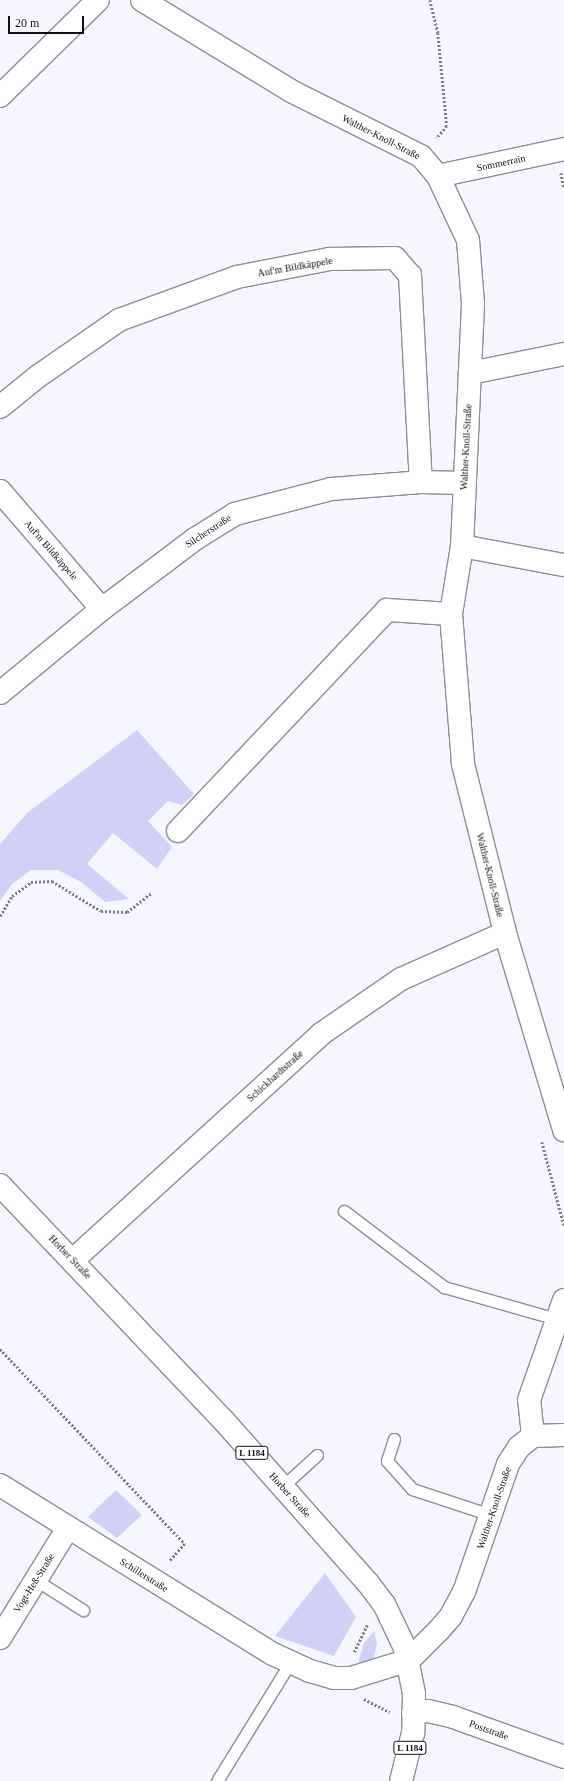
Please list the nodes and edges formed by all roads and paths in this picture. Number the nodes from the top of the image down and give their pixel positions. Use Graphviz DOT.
graph roads {
  1 [pos="98,0"];
  2 [pos="142,0"];
  3 [pos="430,0"];
  4 [pos="0,96"];
  5 [pos="564,150"];
  6 [pos="421,156"];
  7 [pos="438,176"];
  8 [pos="564,354"];
  9 [pos="470,373"];
  10 [pos="0,407"];
  11 [pos="421,482"];
  12 [pos="464,483"];
  13 [pos="0,490"];
  14 [pos="462,546"];
  15 [pos="564,565"];
  16 [pos="102,609"];
  17 [pos="451,614"];
  18 [pos="0,693"];
  19 [pos="178,831"];
  20 [pos="151,893"];
  21 [pos="0,916"];
  22 [pos="505,933"];
  23 [pos="564,1130"];
  24 [pos="0,1184"];
  25 [pos="344,1211"];
  26 [pos="73,1260"];
  27 [pos="560,1309"];
  28 [pos="0,1349"];
  29 [pos="564,1435"];
  30 [pos="533,1436"];
  31 [pos="394,1439"];
  32 [pos="317,1454"];
  33 [pos="0,1485"];
  34 [pos="283,1486"];
  35 [pos="491,1515"];
  36 [pos="68,1528"];
  37 [pos="36,1580"];
  38 [pos="153,1580"];
  39 [pos="384,1604"];
  40 [pos="83,1610"];
  41 [pos="0,1638"];
  42 [pos="409,1660"];
  43 [pos="290,1663"];
  44 [pos="344,1678"];
  45 [pos="413,1713"];
  46 [pos="564,1757"];
  47 [pos="217,1781"];
  48 [pos="401,1781"];
  1 -- 4 [label="street"];
  2 -- 6 [label="street, Walther-Knoll-Straße"];
  3 -- 6 [label="path"];
  5 -- 7 [label="street, Sommerrain"];
  6 -- 7 [label="street, Walther-Knoll-Straße"];
  7 -- 9 [label="street, Walther-Knoll-Straße"];
  8 -- 9 [label="street"];
  9 -- 12 [label="street, Walther-Knoll-Straße"];
  10 -- 11 [label="street, Auf'm Bildkäppele"];
  11 -- 12 [label="street, Silcherstraße"];
  11 -- 16 [label="street, Silcherstraße"];
  12 -- 14 [label="street, Walther-Knoll-Straße"];
  13 -- 16 [label="street, Auf'm Bildkäppele"];
  14 -- 15 [label="street"];
  14 -- 17 [label="street, Walther-Knoll-Straße"];
  16 -- 18 [label="street, Silcherstraße"];
  17 -- 19 [label="street"];
  17 -- 22 [label="street, Walther-Knoll-Straße"];
  20 -- 21 [label="path"];
  22 -- 23 [label="street, Walther-Knoll-Straße"];
  22 -- 26 [label="street, Schickhardtstraße"];
  24 -- 26 [label="street, Horber Straße / L 1184"];
  25 -- 27 [label="lane"];
  26 -- 34 [label="street, Horber Straße / L 1184"];
  27 -- 30 [label="street"];
  28 -- 38 [label="path"];
  29 -- 30 [label="street"];
  30 -- 35 [label="street, Walther-Knoll-Straße"];
  31 -- 35 [label="lane"];
  32 -- 34 [label="lane"];
  33 -- 36 [label="street, Schillerstraße"];
  34 -- 39 [label="street, Horber Straße / L 1184"];
  35 -- 42 [label="street, Walther-Knoll-Straße"];
  36 -- 37 [label="street, Vogt-Heß-Straße"];
  36 -- 38 [label="street, Schillerstraße"];
  37 -- 40 [label="lane"];
  37 -- 41 [label="street, Vogt-Heß-Straße"];
  38 -- 43 [label="street, Schillerstraße"];
  39 -- 42 [label="street, Horber Straße / L 1184"];
  39 -- 44 [label="path"];
  42 -- 44 [label="street"];
  42 -- 45 [label="street, Horber Straße / L 1184"];
  43 -- 44 [label="street, Schillerstraße"];
  43 -- 47 [label="lane"];
  44 -- 45 [label="path"];
  45 -- 46 [label="street, Poststraße"];
  45 -- 48 [label="street, Horber Straße / L 1184"];
}
